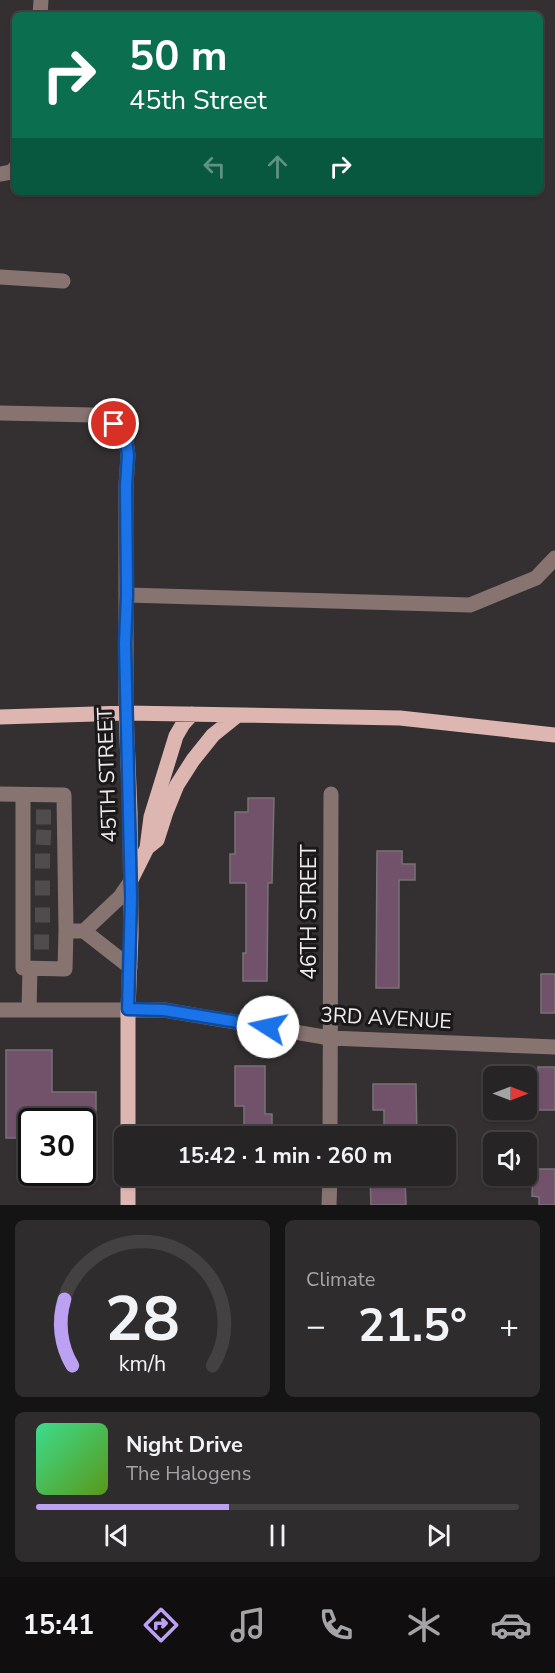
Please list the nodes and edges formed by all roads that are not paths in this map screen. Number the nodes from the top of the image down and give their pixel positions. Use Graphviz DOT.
graph roads {
  1 [pos="0,277"];
  2 [pos="63,281"];
  3 [pos="0,413"];
  4 [pos="555,558"];
  5 [pos="127,595"];
  6 [pos="126,713"];
  7 [pos="192,714"];
  8 [pos="238,715"];
  9 [pos="0,717"];
  10 [pos="555,735"];
  11 [pos="0,794"];
  12 [pos="331,794"];
  13 [pos="23,795"];
  14 [pos="147,848"];
  15 [pos="130,881"];
  16 [pos="61,929"];
  17 [pos="84,931"];
  18 [pos="130,967"];
  19 [pos="30,968"];
  20 [pos="128,1009"];
  21 [pos="0,1010"];
  22 [pos="29,1010"];
  23 [pos="330,1038"];
  24 [pos="555,1047"];
  25 [pos="128,1126"];
  26 [pos="330,1126"];
  27 [pos="128,1186"];
  28 [pos="330,1186"];
  29 [pos="128,1205"];
  30 [pos="329,1205"];
  1 -- 2 [label="street"];
  3 -- 5 [label="street, 45TH STREET"];
  4 -- 5 [label="street"];
  5 -- 6 [label="street, 45TH STREET"];
  6 -- 7 [label="main road"];
  6 -- 9 [label="main road"];
  6 -- 15 [label="main road, 45TH STREET"];
  7 -- 8 [label="main road"];
  7 -- 14 [label="main road"];
  8 -- 10 [label="main road"];
  8 -- 14 [label="main road"];
  11 -- 13 [label="street"];
  12 -- 23 [label="street, 46TH STREET"];
  13 -- 16 [label="street"];
  13 -- 19 [label="street"];
  14 -- 15 [label="main road"];
  15 -- 17 [label="street"];
  15 -- 18 [label="main road, 45TH STREET"];
  16 -- 17 [label="street"];
  16 -- 19 [label="street"];
  17 -- 18 [label="street"];
  18 -- 20 [label="main road, 45TH STREET"];
  19 -- 22 [label="street"];
  20 -- 22 [label="street, 3RD AVENUE"];
  20 -- 23 [label="street, 3RD AVENUE"];
  20 -- 25 [label="main road, 45TH STREET"];
  21 -- 22 [label="street, 3RD AVENUE"];
  23 -- 24 [label="street, 3RD AVENUE"];
  23 -- 26 [label="street, 46TH STREET"];
  27 -- 29 [label="main road"];
  28 -- 30 [label="street"];
}
